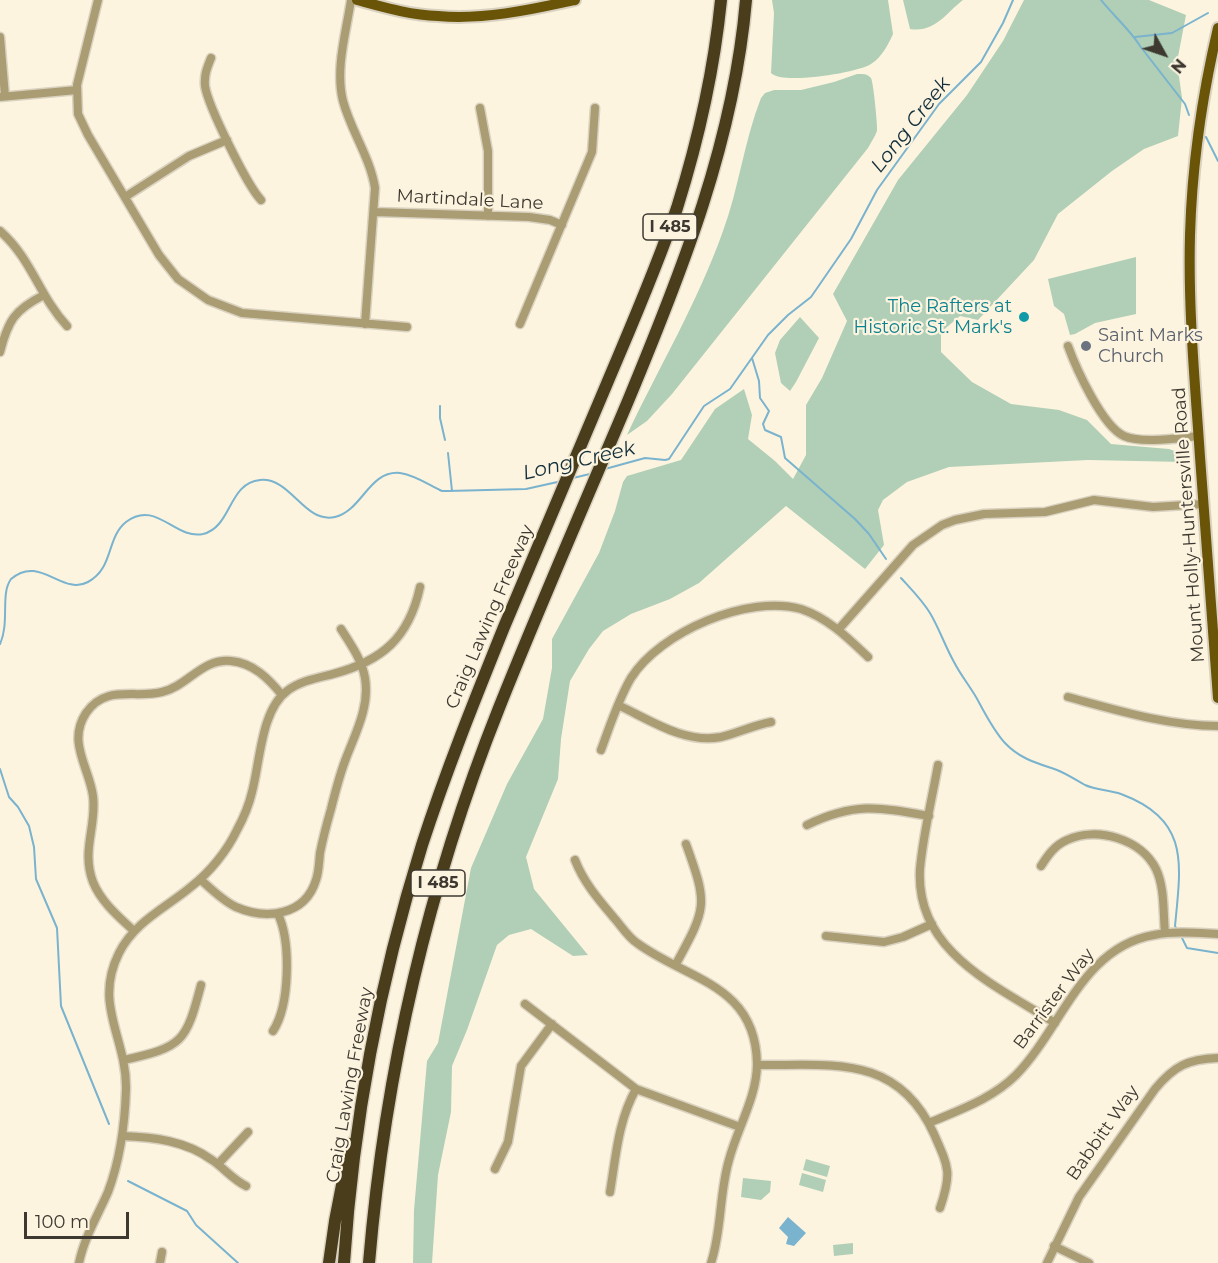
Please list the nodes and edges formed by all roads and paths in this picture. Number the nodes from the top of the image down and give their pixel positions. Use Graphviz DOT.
graph roads {
  1 [pos="98,0"];
  2 [pos="351,0"];
  3 [pos="357,0"];
  4 [pos="575,0"];
  5 [pos="721,0"];
  6 [pos="746,0"];
  7 [pos="1218,28"];
  8 [pos="0,37"];
  9 [pos="211,58"];
  10 [pos="77,90"];
  11 [pos="3,96"];
  12 [pos="480,108"];
  13 [pos="595,108"];
  14 [pos="227,140"];
  15 [pos="125,197"];
  16 [pos="261,200"];
  17 [pos="375,212"];
  18 [pos="488,216"];
  19 [pos="562,225"];
  20 [pos="0,231"];
  21 [pos="44,294"];
  22 [pos="365,324"];
  23 [pos="520,324"];
  24 [pos="67,326"];
  25 [pos="407,327"];
  26 [pos="1068,346"];
  27 [pos="0,352"];
  28 [pos="1198,436"];
  29 [pos="1204,504"];
  30 [pos="420,587"];
  31 [pos="341,628"];
  32 [pos="838,630"];
  33 [pos="868,657"];
  34 [pos="361,666"];
  35 [pos="282,695"];
  36 [pos="1218,695"];
  37 [pos="1068,697"];
  38 [pos="618,705"];
  39 [pos="771,722"];
  40 [pos="1218,726"];
  41 [pos="601,750"];
  42 [pos="938,765"];
  43 [pos="929,816"];
  44 [pos="807,825"];
  45 [pos="686,844"];
  46 [pos="575,860"];
  47 [pos="1041,866"];
  48 [pos="200,879"];
  49 [pos="278,914"];
  50 [pos="932,924"];
  51 [pos="134,931"];
  52 [pos="1165,933"];
  53 [pos="1218,934"];
  54 [pos="826,936"];
  55 [pos="676,964"];
  56 [pos="201,985"];
  57 [pos="525,1004"];
  58 [pos="1055,1023"];
  59 [pos="552,1024"];
  60 [pos="273,1031"];
  61 [pos="1218,1058"];
  62 [pos="124,1060"];
  63 [pos="757,1065"];
  64 [pos="636,1089"];
  65 [pos="363,1099"];
  66 [pos="929,1123"];
  67 [pos="740,1126"];
  68 [pos="248,1132"];
  69 [pos="122,1136"];
  70 [pos="218,1164"];
  71 [pos="495,1169"];
  72 [pos="246,1185"];
  73 [pos="376,1190"];
  74 [pos="610,1192"];
  75 [pos="940,1208"];
  76 [pos="1054,1246"];
  77 [pos="162,1252"];
  78 [pos="79,1263"];
  79 [pos="160,1263"];
  80 [pos="329,1263"];
  81 [pos="344,1263"];
  82 [pos="369,1263"];
  83 [pos="377,1263"];
  84 [pos="711,1263"];
  85 [pos="1047,1263"];
  86 [pos="1089,1263"];
  1 -- 10 [label="street"];
  2 -- 17 [label="street"];
  3 -- 4 [label="main road"];
  5 -- 65 [label="highway, Craig Lawing Freeway / I 485"];
  6 -- 73 [label="highway, I 485"];
  7 -- 28 [label="main road, Mount Holly-Huntersville Road"];
  8 -- 11 [label="street"];
  9 -- 14 [label="street"];
  10 -- 11 [label="street"];
  10 -- 15 [label="street"];
  12 -- 18 [label="street"];
  13 -- 19 [label="street"];
  14 -- 15 [label="street"];
  14 -- 16 [label="street"];
  15 -- 22 [label="street"];
  17 -- 18 [label="street, Martindale Lane"];
  17 -- 22 [label="street"];
  18 -- 19 [label="street, Martindale Lane"];
  19 -- 23 [label="street"];
  20 -- 21 [label="street"];
  21 -- 24 [label="street"];
  21 -- 27 [label="street"];
  22 -- 25 [label="street"];
  26 -- 28 [label="street"];
  28 -- 29 [label="main road, Mount Holly-Huntersville Road"];
  29 -- 32 [label="street"];
  29 -- 36 [label="main road, Mount Holly-Huntersville Road"];
  30 -- 34 [label="street"];
  31 -- 34 [label="street"];
  32 -- 33 [label="street"];
  32 -- 38 [label="street"];
  34 -- 35 [label="street"];
  34 -- 49 [label="street"];
  35 -- 48 [label="street"];
  35 -- 51 [label="street"];
  37 -- 40 [label="street"];
  38 -- 39 [label="street"];
  38 -- 41 [label="street"];
  42 -- 43 [label="street"];
  43 -- 44 [label="street"];
  43 -- 50 [label="street"];
  45 -- 55 [label="street"];
  46 -- 55 [label="street"];
  47 -- 52 [label="street"];
  48 -- 49 [label="street"];
  48 -- 51 [label="street"];
  49 -- 60 [label="street"];
  50 -- 54 [label="street"];
  50 -- 58 [label="street"];
  51 -- 62 [label="street"];
  52 -- 53 [label="street, Barrister Way"];
  52 -- 58 [label="street, Barrister Way"];
  55 -- 63 [label="street"];
  56 -- 62 [label="street"];
  57 -- 59 [label="street"];
  58 -- 66 [label="street, Barrister Way"];
  59 -- 64 [label="street"];
  59 -- 71 [label="street"];
  61 -- 76 [label="street, Babbitt Way"];
  62 -- 69 [label="street"];
  63 -- 66 [label="street"];
  63 -- 67 [label="street"];
  64 -- 67 [label="street"];
  64 -- 74 [label="street"];
  65 -- 80 [label="highway"];
  65 -- 81 [label="highway, Craig Lawing Freeway / I 485"];
  66 -- 75 [label="street"];
  67 -- 84 [label="street"];
  68 -- 70 [label="street"];
  69 -- 70 [label="street"];
  69 -- 78 [label="street"];
  70 -- 72 [label="street"];
  73 -- 82 [label="highway, I 485"];
  73 -- 83 [label="highway"];
  76 -- 85 [label="street, Babbitt Way"];
  76 -- 86 [label="street"];
  77 -- 79 [label="street"];
}
